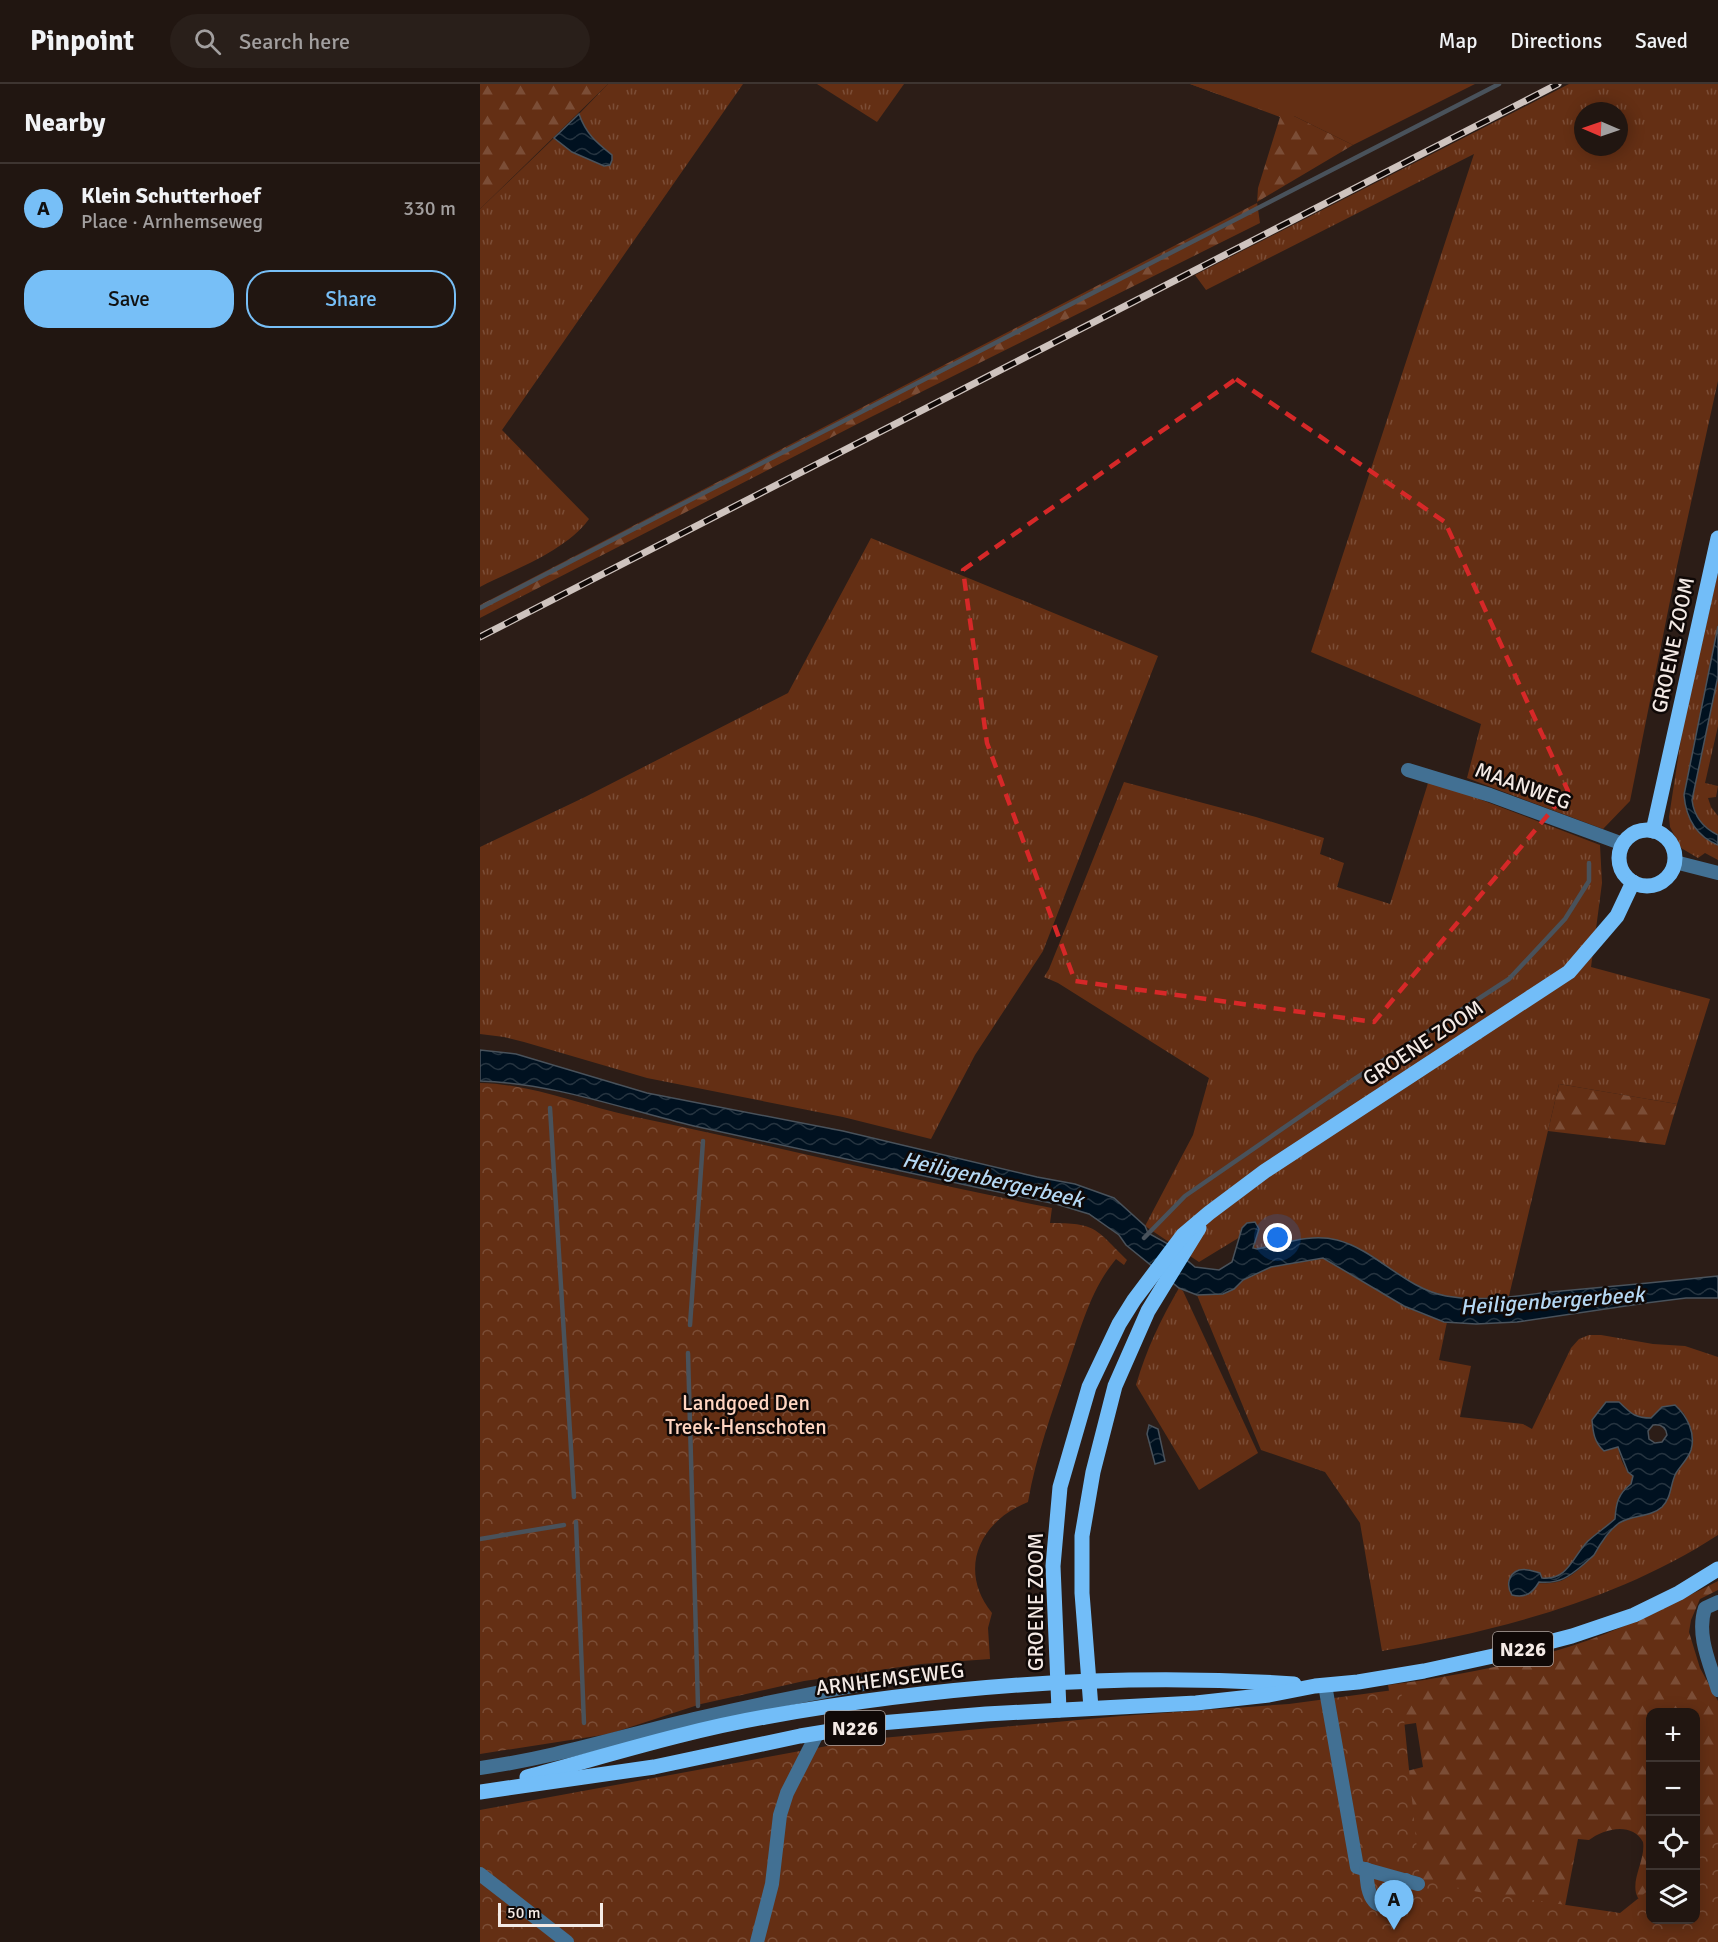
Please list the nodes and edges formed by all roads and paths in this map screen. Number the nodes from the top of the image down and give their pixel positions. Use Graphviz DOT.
graph roads {
  1 [pos="1718,538"];
  2 [pos="1408,770"];
  3 [pos="1653,831"];
  4 [pos="1623,844"];
  5 [pos="1675,862"];
  6 [pos="1718,873"];
  7 [pos="1634,882"];
  8 [pos="1187,1238"];
  9 [pos="1718,1569"];
  10 [pos="1718,1602"];
  11 [pos="918,1674"];
  12 [pos="1056,1683"];
  13 [pos="1089,1683"];
  14 [pos="1320,1685"];
  15 [pos="1718,1690"];
  16 [pos="1091,1708"];
  17 [pos="1059,1710"];
  18 [pos="818,1734"];
  19 [pos="480,1768"];
  20 [pos="480,1791"];
  21 [pos="1366,1869"];
  22 [pos="480,1874"];
  23 [pos="567,1942"];
  24 [pos="758,1942"];
  1 -- 3 [label="main road, GROENE ZOOM"];
  2 -- 4 [label="street, MAANWEG"];
  3 -- 4 [label="main road"];
  3 -- 5 [label="main road"];
  4 -- 7 [label="main road"];
  5 -- 6 [label="street"];
  5 -- 7 [label="main road"];
  7 -- 8 [label="main road, GROENE ZOOM"];
  8 -- 12 [label="main road, GROENE ZOOM"];
  8 -- 13 [label="main road, GROENE ZOOM"];
  9 -- 14 [label="main road, ARNHEMSEWEG / N226"];
  10 -- 15 [label="street"];
  11 -- 19 [label="street, ARNHEMSEWEG"];
  12 -- 13 [label="main road, ARNHEMSEWEG / N226"];
  12 -- 17 [label="main road, GROENE ZOOM"];
  12 -- 20 [label="main road, ARNHEMSEWEG / N226"];
  13 -- 14 [label="main road, ARNHEMSEWEG / N226"];
  13 -- 16 [label="main road, GROENE ZOOM"];
  14 -- 16 [label="main road, ARNHEMSEWEG / N226"];
  14 -- 21 [label="street"];
  16 -- 17 [label="main road, ARNHEMSEWEG / N226"];
  17 -- 18 [label="main road, ARNHEMSEWEG / N226"];
  18 -- 20 [label="main road, ARNHEMSEWEG / N226"];
  18 -- 24 [label="street"];
  21 -- 21 [label="street"];
  22 -- 23 [label="street"];
}
